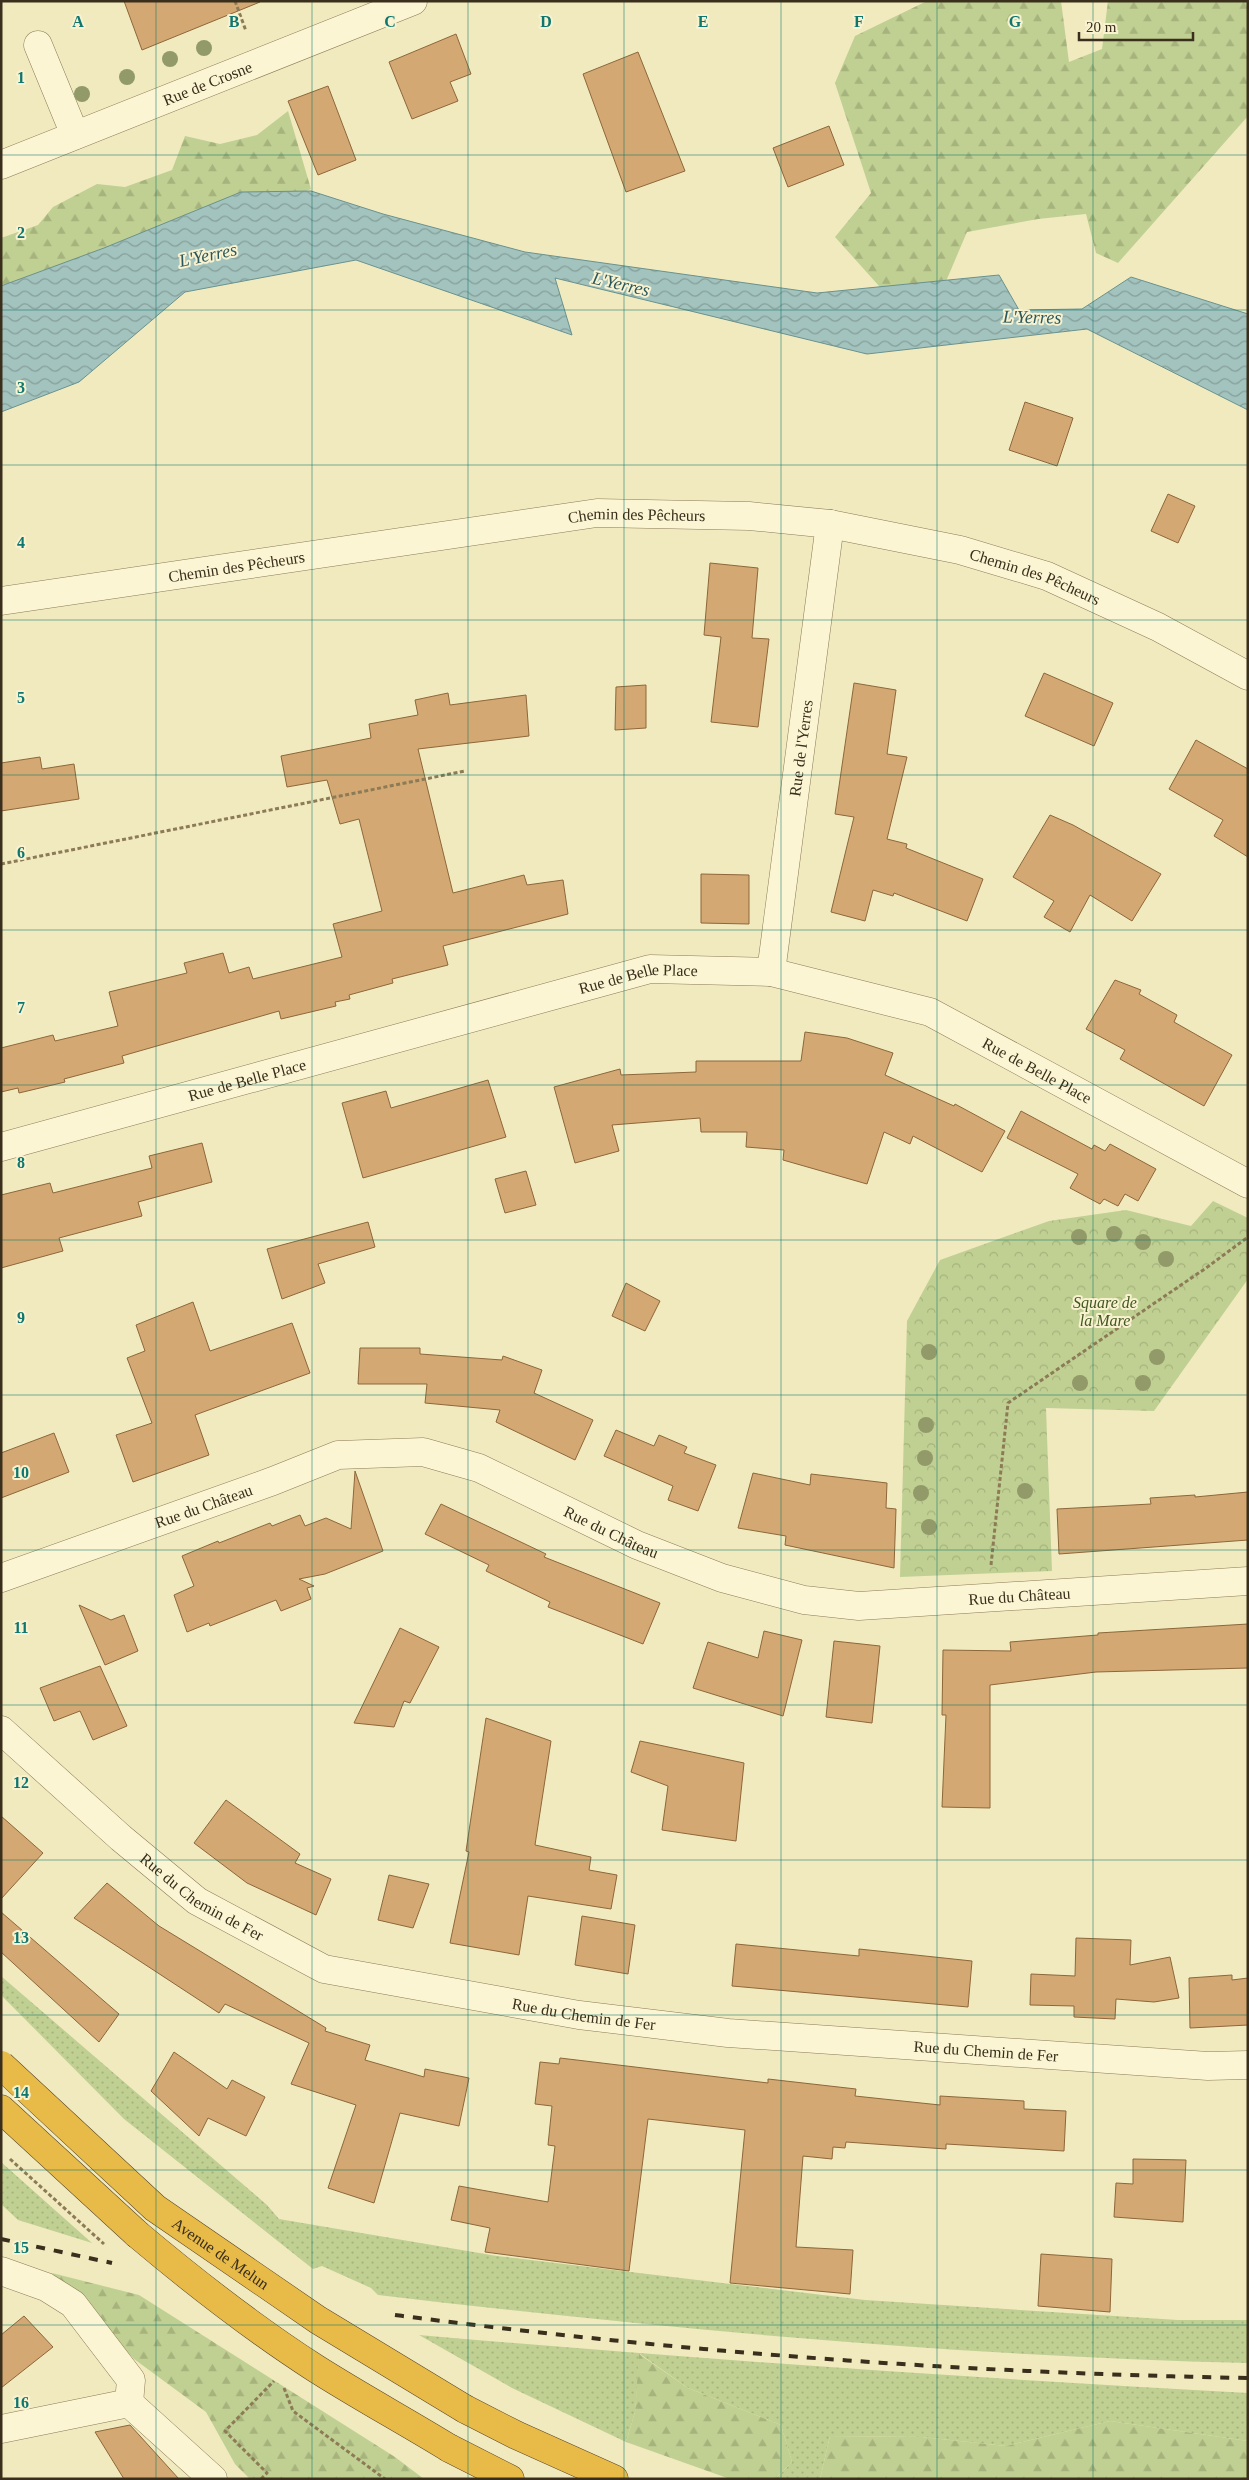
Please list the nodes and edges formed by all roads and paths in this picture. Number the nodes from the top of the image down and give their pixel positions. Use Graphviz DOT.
graph roads {
  1 [pos="413,1"];
  2 [pos="38,45"];
  3 [pos="75,136"];
  4 [pos="1,165"];
  5 [pos="830,524"];
  6 [pos="1,601"];
  7 [pos="1248,676"];
  8 [pos="465,771"];
  9 [pos="1,864"];
  10 [pos="771,972"];
  11 [pos="1,1147"];
  12 [pos="1248,1184"];
  13 [pos="1248,1237"];
  14 [pos="1,1578"];
  15 [pos="1248,1581"];
  16 [pos="988,1598"];
  17 [pos="1,1730"];
  18 [pos="1248,2065"];
  19 [pos="1,2066"];
  20 [pos="1,2109"];
  21 [pos="10,2158"];
  22 [pos="105,2245"];
  23 [pos="1,2271"];
  24 [pos="279,2376"];
  25 [pos="283,2385"];
  26 [pos="129,2403"];
  27 [pos="1,2429"];
  28 [pos="213,2479"];
  29 [pos="261,2479"];
  30 [pos="385,2479"];
  31 [pos="510,2479"];
  32 [pos="614,2479"];
  1 -- 3 [label="street, Rue de Crosne"];
  2 -- 3 [label="street"];
  3 -- 4 [label="street, Rue de Crosne"];
  5 -- 6 [label="street, Chemin des Pêcheurs"];
  5 -- 7 [label="street, Chemin des Pêcheurs"];
  5 -- 10 [label="street, Rue de l'Yerres"];
  8 -- 9 [label="path"];
  10 -- 11 [label="street, Rue de Belle Place"];
  10 -- 12 [label="street, Rue de Belle Place"];
  13 -- 16 [label="path"];
  14 -- 16 [label="street, Rue du Château"];
  15 -- 16 [label="street, Rue du Château"];
  17 -- 18 [label="street, Rue du Chemin de Fer"];
  19 -- 32 [label="highway, Avenue de Melun, bridge"];
  20 -- 31 [label="highway, bridge"];
  21 -- 22 [label="path, bridge"];
  23 -- 26 [label="street"];
  24 -- 29 [label="path"];
  25 -- 30 [label="path"];
  26 -- 27 [label="street"];
  26 -- 28 [label="street"];
}
